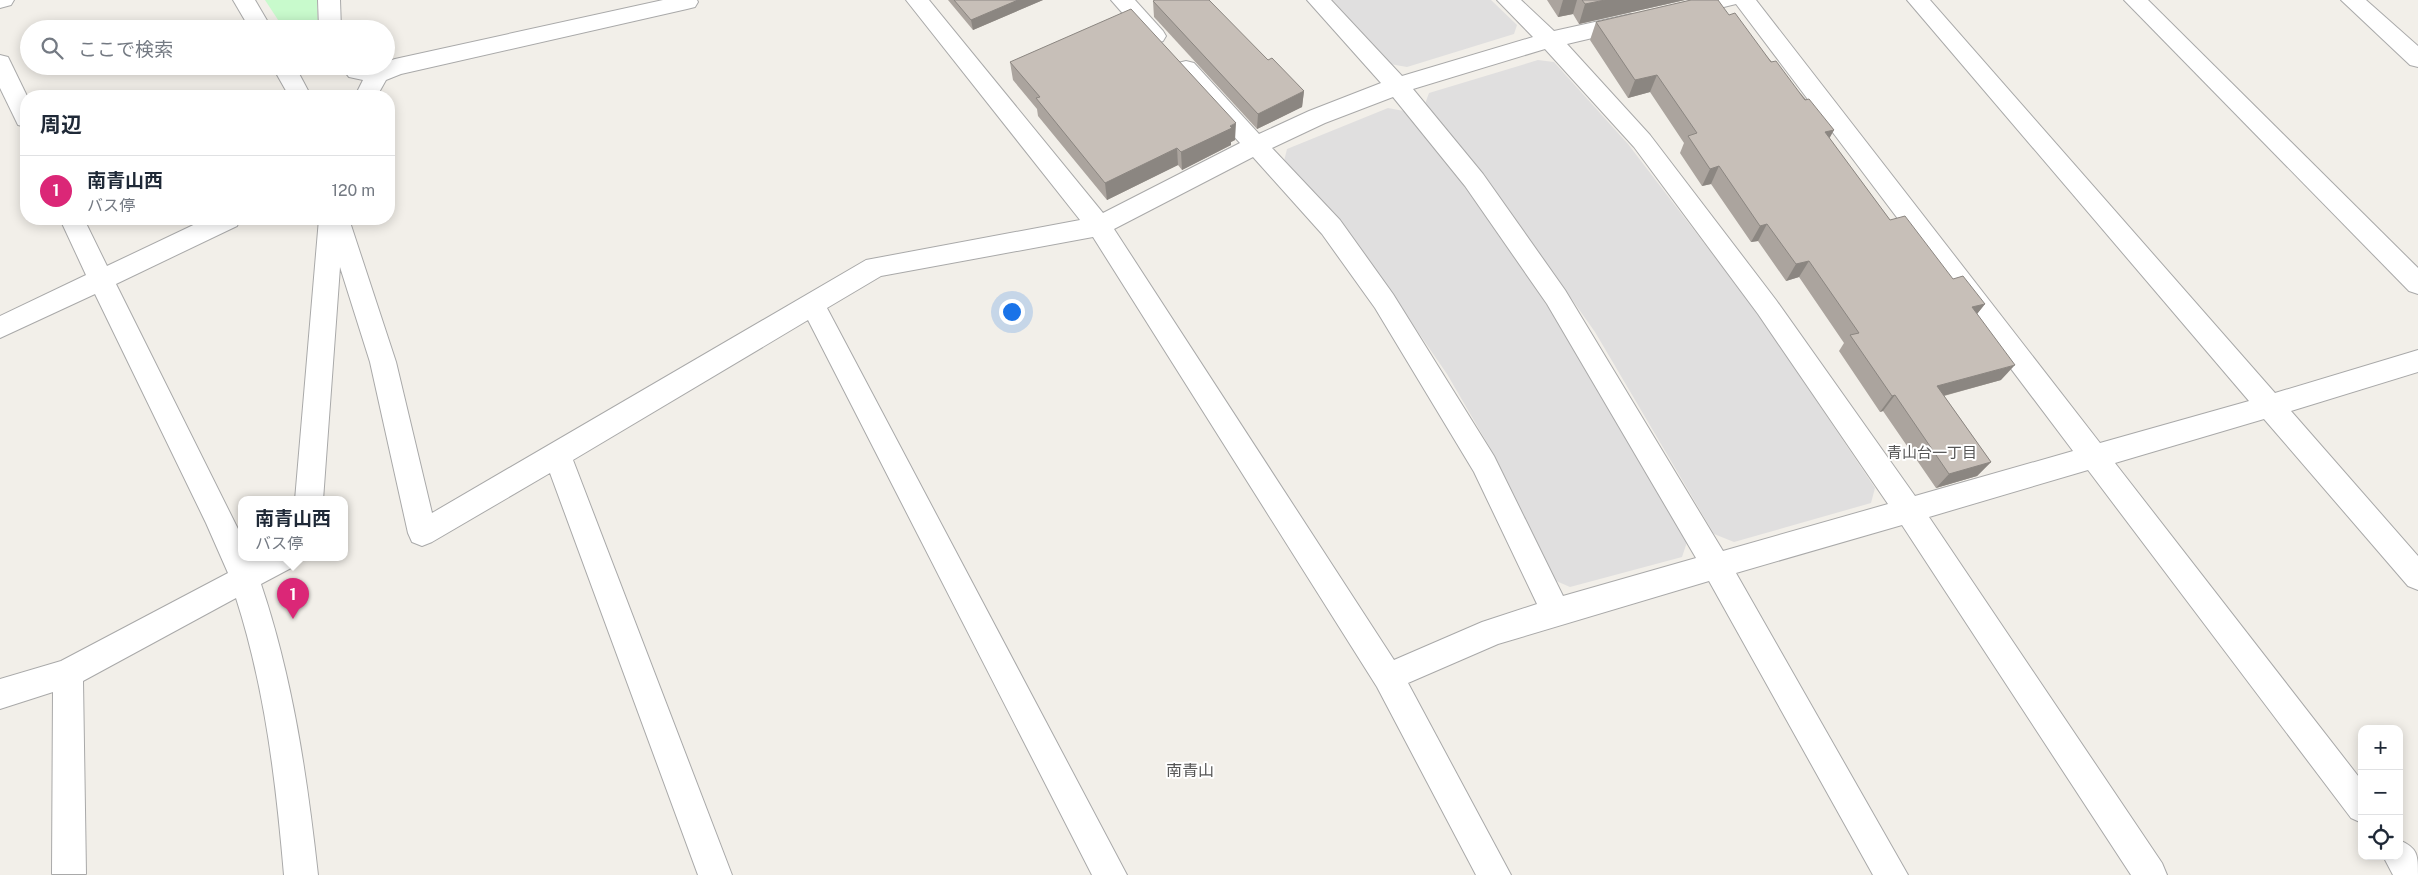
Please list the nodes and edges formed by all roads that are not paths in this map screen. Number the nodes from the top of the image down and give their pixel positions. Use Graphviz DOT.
graph roads {
  1 [pos="244,0"];
  2 [pos="329,0"];
  3 [pos="916,0"];
  4 [pos="1122,0"];
  5 [pos="1318,0"];
  6 [pos="1508,0"];
  7 [pos="1728,0"];
  8 [pos="1744,0"];
  9 [pos="1918,0"];
  10 [pos="2135,0"];
  11 [pos="2352,0"];
  12 [pos="687,2"];
  13 [pos="256,20"];
  14 [pos="330,20"];
  15 [pos="1550,40"];
  16 [pos="2418,59"];
  17 [pos="0,63"];
  18 [pos="395,67"];
  19 [pos="287,75"];
  20 [pos="377,75"];
  21 [pos="1397,86"];
  22 [pos="296,90"];
  23 [pos="369,90"];
  24 [pos="20,107"];
  25 [pos="1256,145"];
  26 [pos="75,225"];
  27 [pos="216,225"];
  28 [pos="331,225"];
  29 [pos="339,225"];
  30 [pos="1099,226"];
  31 [pos="101,280"];
  32 [pos="2418,284"];
  33 [pos="812,303"];
  34 [pos="0,328"];
  35 [pos="2418,361"];
  36 [pos="2270,406"];
  37 [pos="556,455"];
  38 [pos="2094,458"];
  39 [pos="309,496"];
  40 [pos="1909,511"];
  41 [pos="278,561"];
  42 [pos="1716,565"];
  43 [pos="2418,576"];
  44 [pos="244,579"];
  45 [pos="1556,612"];
  46 [pos="68,674"];
  47 [pos="1388,677"];
  48 [pos="0,694"];
  49 [pos="2358,803"];
  50 [pos="2402,860"];
  51 [pos="70,874"];
  52 [pos="301,875"];
  53 [pos="714,875"];
  54 [pos="1110,875"];
  55 [pos="1494,875"];
  56 [pos="1890,875"];
  57 [pos="2150,875"];
  58 [pos="2414,875"];
  1 -- 13 [label="street"];
  2 -- 14 [label="street"];
  3 -- 30 [label="street"];
  4 -- 25 [label="street"];
  5 -- 21 [label="street"];
  6 -- 15 [label="street"];
  7 -- 15 [label="street"];
  8 -- 38 [label="street"];
  9 -- 36 [label="street"];
  10 -- 32 [label="street"];
  11 -- 16 [label="street"];
  12 -- 18 [label="street"];
  15 -- 21 [label="street"];
  15 -- 40 [label="street"];
  17 -- 24 [label="street"];
  19 -- 22 [label="street"];
  20 -- 23 [label="street"];
  21 -- 25 [label="street"];
  21 -- 42 [label="street"];
  25 -- 30 [label="street"];
  25 -- 45 [label="street"];
  26 -- 31 [label="street"];
  27 -- 31 [label="street"];
  28 -- 39 [label="street"];
  29 -- 37 [label="street"];
  30 -- 33 [label="street"];
  30 -- 47 [label="street"];
  31 -- 34 [label="street"];
  31 -- 44 [label="street"];
  33 -- 37 [label="street"];
  33 -- 54 [label="street"];
  35 -- 36 [label="street"];
  36 -- 38 [label="street"];
  36 -- 43 [label="street"];
  37 -- 53 [label="street"];
  38 -- 40 [label="street"];
  38 -- 49 [label="street"];
  40 -- 42 [label="street"];
  40 -- 57 [label="street"];
  41 -- 44 [label="street"];
  42 -- 45 [label="street"];
  42 -- 56 [label="street"];
  44 -- 46 [label="street"];
  44 -- 52 [label="street"];
  45 -- 47 [label="street"];
  46 -- 48 [label="street"];
  46 -- 51 [label="street"];
  47 -- 55 [label="street"];
  50 -- 58 [label="street"];
}
